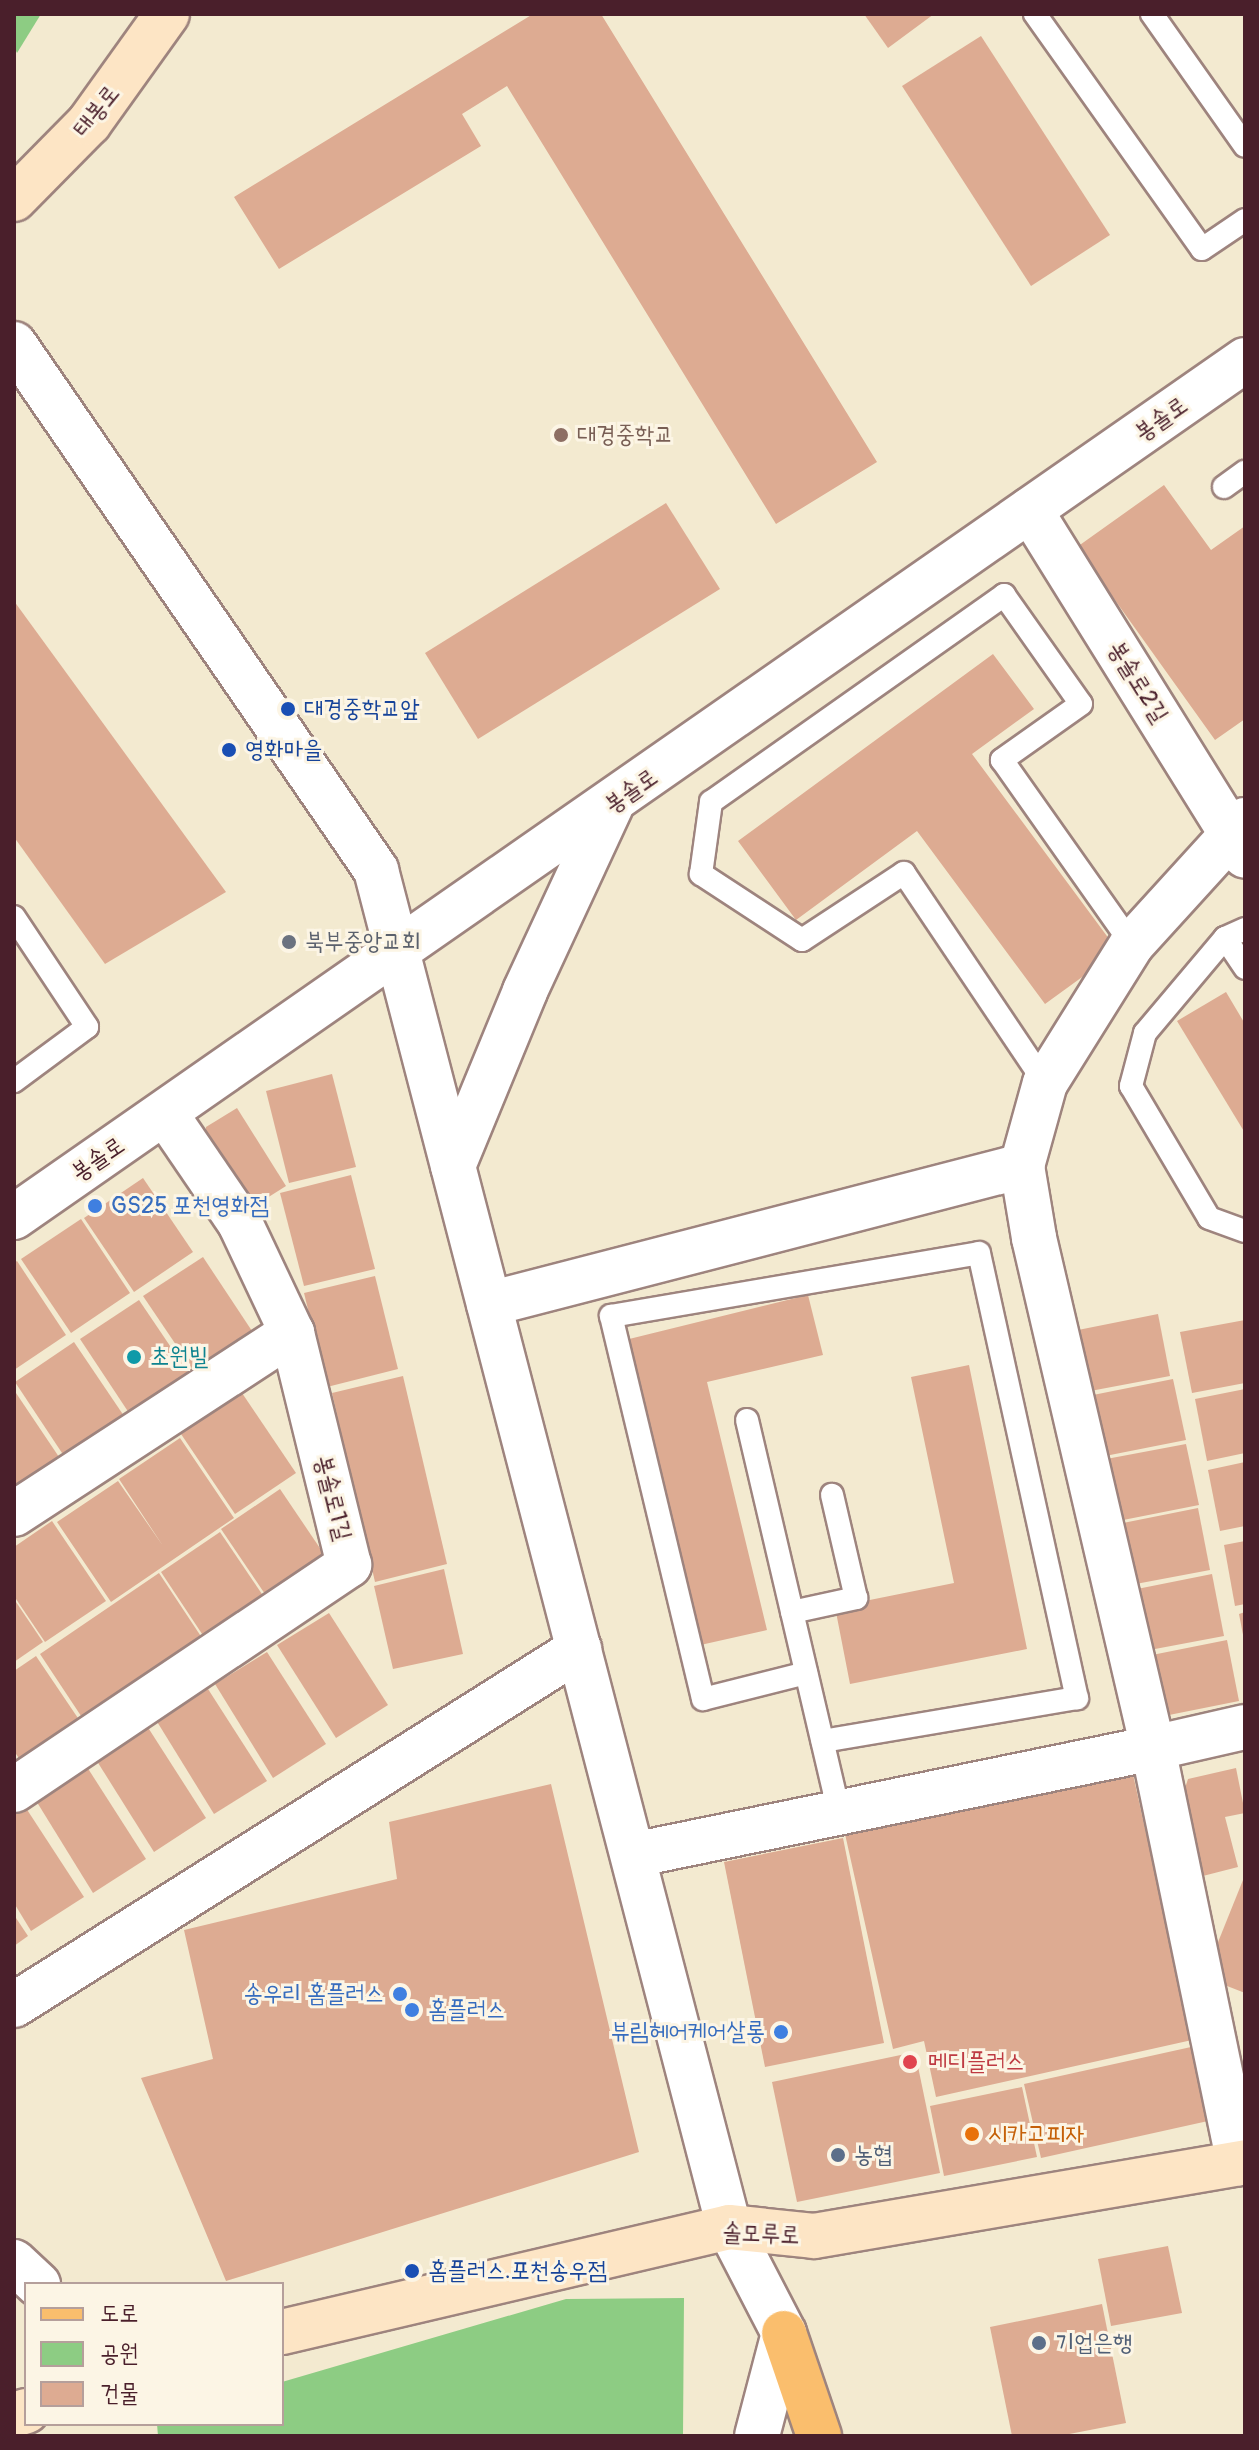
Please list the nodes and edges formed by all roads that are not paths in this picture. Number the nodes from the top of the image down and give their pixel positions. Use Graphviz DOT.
graph roads {
  1 [pos="167,14"];
  2 [pos="1035,14"];
  3 [pos="1152,14"];
  4 [pos="1245,146"];
  5 [pos="14,199"];
  6 [pos="1245,220"];
  7 [pos="14,344"];
  8 [pos="1245,360"];
  9 [pos="1245,472"];
  10 [pos="1224,487"];
  11 [pos="1030,510"];
  12 [pos="612,805"];
  13 [pos="1240,836"];
  14 [pos="14,917"];
  15 [pos="1235,933"];
  16 [pos="1132,944"];
  17 [pos="396,947"];
  18 [pos="1245,968"];
  19 [pos="14,1081"];
  20 [pos="1045,1083"];
  21 [pos="165,1113"];
  22 [pos="453,1166"];
  23 [pos="1022,1166"];
  24 [pos="14,1217"];
  25 [pos="1245,1231"];
  26 [pos="489,1304"];
  27 [pos="292,1333"];
  28 [pos="747,1420"];
  29 [pos="832,1495"];
  30 [pos="14,1514"];
  31 [pos="792,1612"];
  32 [pos="579,1649"];
  33 [pos="806,1673"];
  34 [pos="1245,1727"];
  35 [pos="823,1741"];
  36 [pos="1153,1748"];
  37 [pos="14,1790"];
  38 [pos="839,1812"];
  39 [pos="633,1855"];
  40 [pos="14,2005"];
  41 [pos="1242,2162"];
  42 [pos="729,2227"];
  43 [pos="14,2262"];
  44 [pos="36,2282"];
  45 [pos="284,2332"];
  46 [pos="784,2333"];
  47 [pos="757,2436"];
  48 [pos="819,2436"];
  1 -- 5 [label="main road, 태봉로"];
  2 -- 6 [label="lane"];
  3 -- 4 [label="lane"];
  7 -- 17 [label="street"];
  8 -- 11 [label="street, 봉솔로"];
  9 -- 10 [label="lane"];
  11 -- 12 [label="street, 봉솔로"];
  11 -- 13 [label="street, 봉솔로2길"];
  12 -- 17 [label="street, 봉솔로"];
  12 -- 22 [label="street"];
  13 -- 16 [label="street"];
  14 -- 19 [label="lane"];
  15 -- 18 [label="lane"];
  15 -- 25 [label="lane"];
  16 -- 20 [label="street"];
  16 -- 20 [label="lane"];
  17 -- 21 [label="street, 봉솔로"];
  17 -- 22 [label="street"];
  20 -- 23 [label="street"];
  21 -- 24 [label="street, 봉솔로"];
  21 -- 27 [label="street, 봉솔로1길"];
  22 -- 26 [label="street"];
  23 -- 26 [label="street"];
  23 -- 36 [label="street"];
  26 -- 32 [label="street"];
  27 -- 30 [label="street"];
  27 -- 37 [label="street, 봉솔로1길"];
  28 -- 31 [label="lane"];
  29 -- 31 [label="lane"];
  31 -- 33 [label="lane"];
  32 -- 39 [label="street"];
  32 -- 40 [label="street"];
  33 -- 35 [label="lane"];
  33 -- 35 [label="lane"];
  34 -- 36 [label="street"];
  35 -- 38 [label="lane"];
  36 -- 38 [label="street"];
  36 -- 41 [label="street"];
  38 -- 39 [label="street"];
  39 -- 42 [label="street"];
  41 -- 42 [label="main road, 솔모루로"];
  42 -- 45 [label="main road, 솔모루로"];
  42 -- 46 [label="street"];
  43 -- 44 [label="street"];
  46 -- 47 [label="street"];
  46 -- 48 [label="main road"];
}
